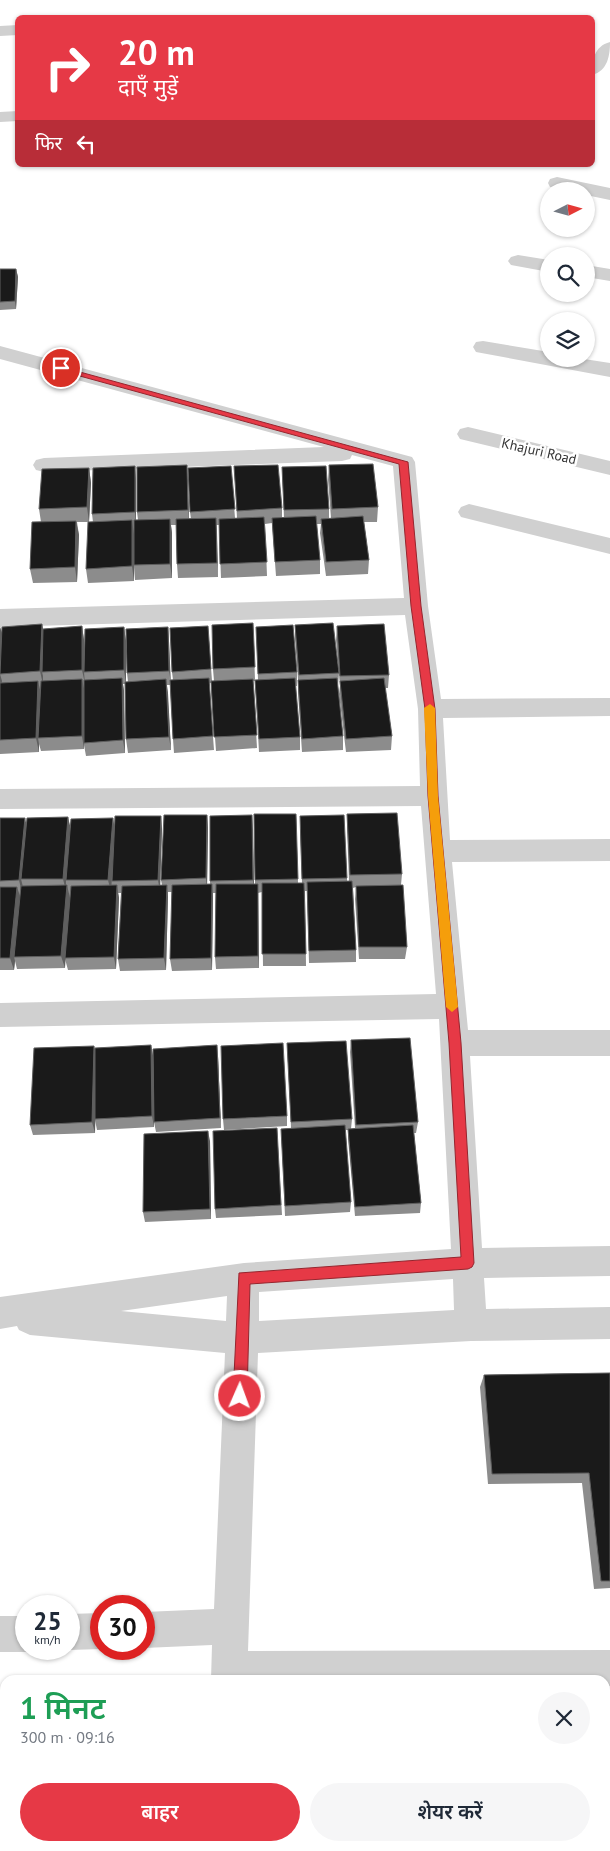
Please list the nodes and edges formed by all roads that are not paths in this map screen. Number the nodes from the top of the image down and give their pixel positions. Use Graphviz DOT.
graph roads {
  1 [pos="15,30"];
  2 [pos="0,31"];
  3 [pos="610,47"];
  4 [pos="595,66"];
  5 [pos="0,116"];
  6 [pos="15,116"];
  7 [pos="595,191"];
  8 [pos="610,194"];
  9 [pos="518,261"];
  10 [pos="540,265"];
  11 [pos="595,272"];
  12 [pos="610,275"];
  13 [pos="483,347"];
  14 [pos="0,352"];
  15 [pos="610,370"];
  16 [pos="468,434"];
  17 [pos="370,453"];
  18 [pos="44,465"];
  19 [pos="610,468"];
  20 [pos="468,512"];
  21 [pos="610,546"];
  22 [pos="416,606"];
  23 [pos="0,618"];
  24 [pos="610,707"];
  25 [pos="430,709"];
  26 [pos="433,796"];
  27 [pos="0,799"];
  28 [pos="610,850"];
  29 [pos="438,851"];
  30 [pos="452,1006"];
  31 [pos="0,1015"];
  32 [pos="455,1043"];
  33 [pos="610,1043"];
  34 [pos="610,1261"];
  35 [pos="468,1263"];
  36 [pos="244,1278"];
  37 [pos="0,1313"];
  38 [pos="0,1317"];
  39 [pos="610,1323"];
  40 [pos="471,1325"];
  41 [pos="242,1338"];
  42 [pos="232,1626"];
  43 [pos="155,1630"];
  44 [pos="0,1634"];
  45 [pos="15,1634"];
  46 [pos="610,1668"];
  47 [pos="230,1674"];
  1 -- 2 [label="street"];
  3 -- 4 [label="street"];
  5 -- 6 [label="street"];
  7 -- 8 [label="street"];
  9 -- 10 [label="street"];
  11 -- 12 [label="street"];
  13 -- 15 [label="street"];
  14 -- 17 [label="street"];
  16 -- 19 [label="street, Khajuri Road"];
  17 -- 18 [label="street"];
  17 -- 22 [label="street"];
  20 -- 21 [label="street"];
  22 -- 23 [label="street"];
  22 -- 25 [label="street"];
  24 -- 25 [label="street"];
  25 -- 26 [label="street"];
  26 -- 27 [label="street"];
  26 -- 29 [label="street"];
  28 -- 29 [label="street"];
  29 -- 30 [label="street"];
  30 -- 31 [label="street"];
  30 -- 32 [label="street"];
  32 -- 33 [label="street"];
  32 -- 35 [label="street"];
  34 -- 35 [label="street"];
  35 -- 36 [label="street"];
  35 -- 40 [label="street"];
  36 -- 37 [label="street"];
  36 -- 41 [label="street"];
  38 -- 41 [label="street"];
  39 -- 40 [label="street"];
  40 -- 41 [label="street"];
  41 -- 42 [label="street"];
  42 -- 43 [label="street"];
  42 -- 47 [label="street"];
  44 -- 45 [label="street"];
  46 -- 47 [label="street"];
}
